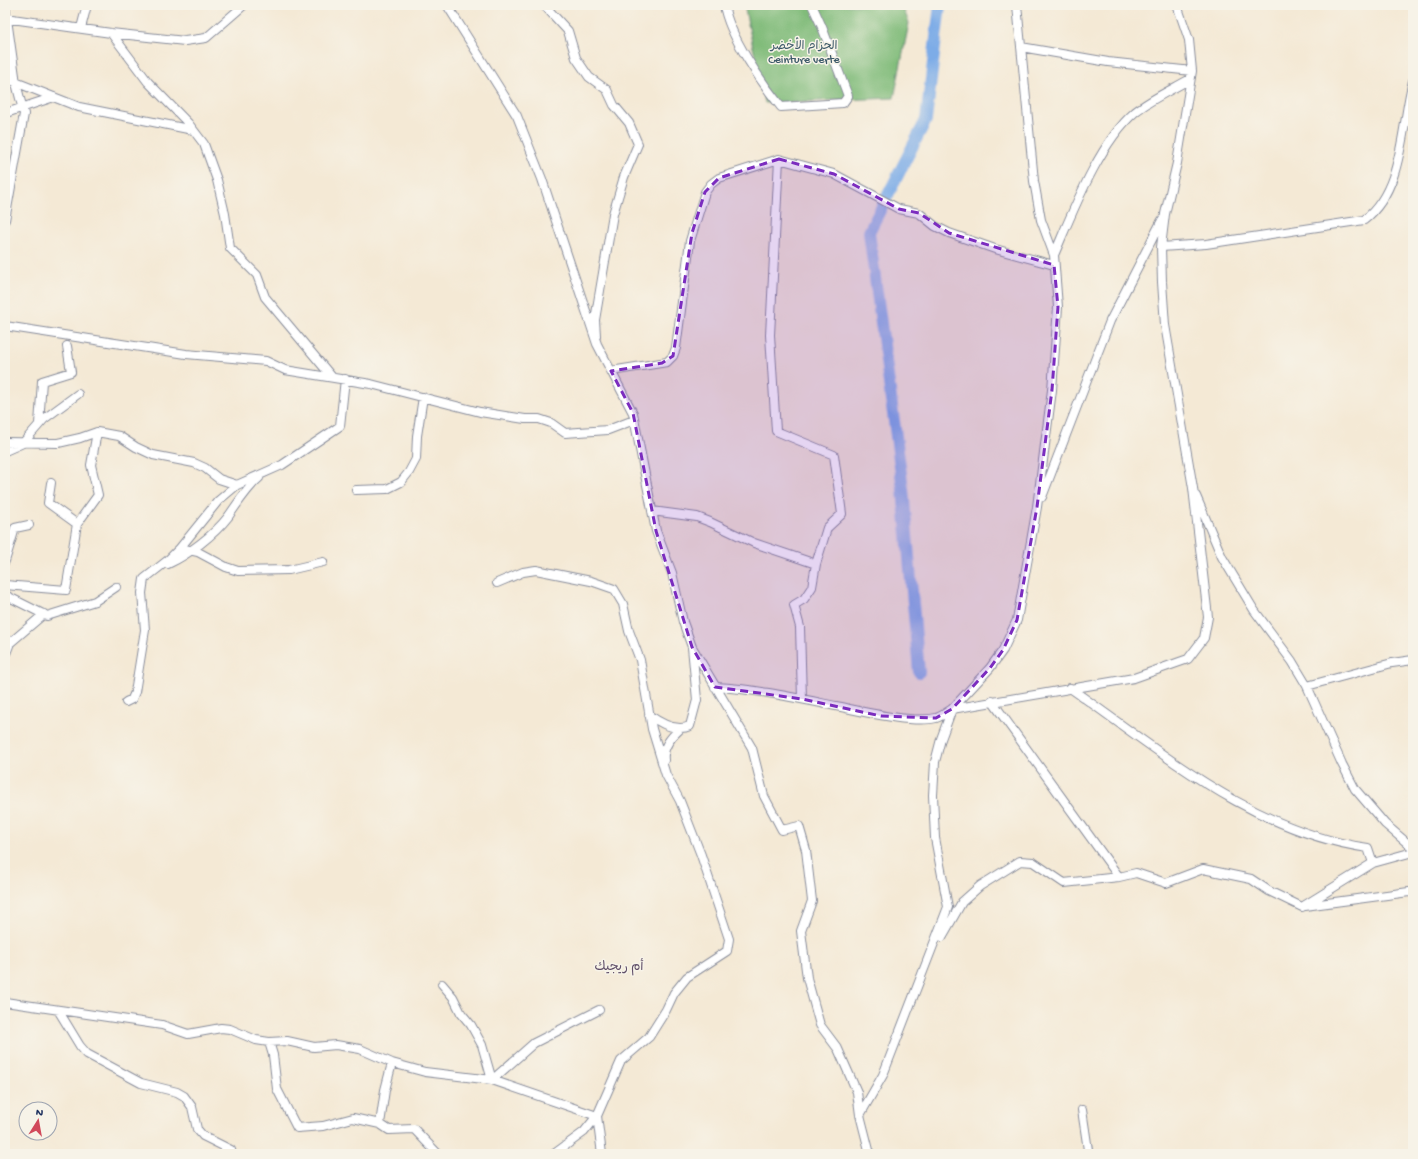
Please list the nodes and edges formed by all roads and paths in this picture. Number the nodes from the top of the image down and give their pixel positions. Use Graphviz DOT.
graph roads {
  1 [pos="5,5"];
  2 [pos="87,5"];
  3 [pos="244,5"];
  4 [pos="447,5"];
  5 [pos="544,5"];
  6 [pos="724,5"];
  7 [pos="812,5"];
  8 [pos="1017,5"];
  9 [pos="1177,5"];
  10 [pos="7,18"];
  11 [pos="81,28"];
  12 [pos="111,33"];
  13 [pos="1022,47"];
  14 [pos="1191,75"];
  15 [pos="5,78"];
  16 [pos="1413,81"];
  17 [pos="16,83"];
  18 [pos="54,97"];
  19 [pos="22,107"];
  20 [pos="5,115"];
  21 [pos="193,130"];
  22 [pos="779,159"];
  23 [pos="1165,214"];
  24 [pos="5,220"];
  25 [pos="1161,247"];
  26 [pos="1054,255"];
  27 [pos="1054,265"];
  28 [pos="5,326"];
  29 [pos="597,344"];
  30 [pos="68,346"];
  31 [pos="611,371"];
  32 [pos="332,376"];
  33 [pos="345,379"];
  34 [pos="78,394"];
  35 [pos="423,397"];
  36 [pos="634,420"];
  37 [pos="39,424"];
  38 [pos="96,432"];
  39 [pos="5,442"];
  40 [pos="23,443"];
  41 [pos="5,451"];
  42 [pos="265,473"];
  43 [pos="52,483"];
  44 [pos="237,485"];
  45 [pos="1193,488"];
  46 [pos="356,490"];
  47 [pos="1037,507"];
  48 [pos="652,511"];
  49 [pos="77,524"];
  50 [pos="29,525"];
  51 [pos="180,548"];
  52 [pos="189,550"];
  53 [pos="5,561"];
  54 [pos="323,562"];
  55 [pos="816,564"];
  56 [pos="154,571"];
  57 [pos="497,583"];
  58 [pos="5,585"];
  59 [pos="116,587"];
  60 [pos="5,595"];
  61 [pos="44,614"];
  62 [pos="692,647"];
  63 [pos="5,656"];
  64 [pos="1413,660"];
  65 [pos="1307,686"];
  66 [pos="715,687"];
  67 [pos="1070,688"];
  68 [pos="802,699"];
  69 [pos="126,702"];
  70 [pos="992,702"];
  71 [pos="952,709"];
  72 [pos="649,715"];
  73 [pos="680,729"];
  74 [pos="666,775"];
  75 [pos="1413,848"];
  76 [pos="1413,852"];
  77 [pos="1373,863"];
  78 [pos="1119,877"];
  79 [pos="1413,893"];
  80 [pos="1302,907"];
  81 [pos="931,954"];
  82 [pos="442,984"];
  83 [pos="5,1002"];
  84 [pos="58,1010"];
  85 [pos="599,1010"];
  86 [pos="269,1042"];
  87 [pos="392,1063"];
  88 [pos="492,1080"];
  89 [pos="1082,1110"];
  90 [pos="860,1115"];
  91 [pos="597,1116"];
  92 [pos="380,1124"];
  93 [pos="232,1154"];
  94 [pos="438,1154"];
  95 [pos="554,1154"];
  96 [pos="602,1154"];
  97 [pos="870,1154"];
  98 [pos="1087,1154"];
  1 -- 10 [label="street"];
  2 -- 11 [label="street"];
  3 -- 12 [label="street"];
  4 -- 29 [label="street"];
  5 -- 29 [label="street"];
  6 -- 7 [label="street"];
  8 -- 13 [label="street"];
  9 -- 14 [label="street"];
  10 -- 11 [label="street"];
  10 -- 17 [label="street"];
  11 -- 12 [label="street"];
  12 -- 21 [label="street"];
  13 -- 14 [label="street"];
  13 -- 26 [label="street"];
  14 -- 23 [label="street"];
  14 -- 26 [label="street"];
  15 -- 17 [label="street"];
  16 -- 25 [label="street"];
  17 -- 18 [label="street"];
  17 -- 19 [label="street"];
  18 -- 19 [label="street"];
  18 -- 21 [label="street"];
  19 -- 20 [label="street"];
  19 -- 24 [label="street"];
  21 -- 32 [label="street"];
  22 -- 27 [label="street"];
  22 -- 31 [label="street"];
  22 -- 55 [label="street"];
  23 -- 25 [label="street"];
  23 -- 47 [label="street"];
  25 -- 45 [label="street"];
  26 -- 27 [label="street"];
  27 -- 47 [label="street"];
  28 -- 32 [label="street"];
  29 -- 31 [label="street"];
  30 -- 37 [label="street"];
  31 -- 36 [label="street"];
  32 -- 33 [label="street"];
  33 -- 35 [label="street"];
  33 -- 42 [label="street"];
  34 -- 37 [label="street"];
  35 -- 36 [label="street"];
  35 -- 46 [label="street"];
  36 -- 48 [label="street"];
  37 -- 40 [label="street"];
  38 -- 40 [label="street"];
  38 -- 44 [label="street"];
  38 -- 49 [label="street"];
  39 -- 40 [label="street"];
  40 -- 41 [label="street"];
  42 -- 44 [label="street"];
  42 -- 52 [label="street"];
  43 -- 49 [label="street"];
  44 -- 51 [label="street"];
  45 -- 65 [label="street"];
  45 -- 67 [label="street"];
  47 -- 71 [label="street"];
  48 -- 55 [label="street"];
  48 -- 62 [label="street"];
  49 -- 58 [label="street"];
  50 -- 53 [label="street"];
  51 -- 52 [label="street"];
  51 -- 56 [label="street"];
  52 -- 54 [label="street"];
  52 -- 56 [label="street"];
  55 -- 68 [label="street"];
  56 -- 69 [label="street"];
  57 -- 72 [label="street"];
  59 -- 61 [label="street"];
  60 -- 61 [label="street"];
  61 -- 63 [label="street"];
  62 -- 66 [label="street"];
  62 -- 73 [label="street"];
  64 -- 65 [label="street"];
  65 -- 75 [label="street"];
  66 -- 68 [label="street"];
  66 -- 90 [label="street"];
  67 -- 70 [label="street"];
  67 -- 77 [label="street"];
  68 -- 71 [label="street"];
  70 -- 71 [label="street"];
  70 -- 78 [label="street"];
  71 -- 81 [label="street"];
  72 -- 73 [label="street"];
  72 -- 74 [label="street"];
  73 -- 74 [label="street"];
  74 -- 91 [label="street"];
  76 -- 77 [label="street"];
  77 -- 80 [label="street"];
  78 -- 80 [label="street"];
  78 -- 81 [label="street"];
  79 -- 80 [label="street"];
  81 -- 90 [label="street"];
  82 -- 88 [label="street"];
  83 -- 84 [label="street"];
  84 -- 86 [label="street"];
  84 -- 93 [label="street"];
  85 -- 88 [label="street"];
  86 -- 87 [label="street"];
  86 -- 92 [label="street"];
  87 -- 88 [label="street"];
  87 -- 92 [label="street"];
  88 -- 91 [label="street"];
  89 -- 98 [label="street"];
  90 -- 97 [label="street"];
  91 -- 95 [label="street"];
  91 -- 96 [label="street"];
  92 -- 94 [label="street"];
}
